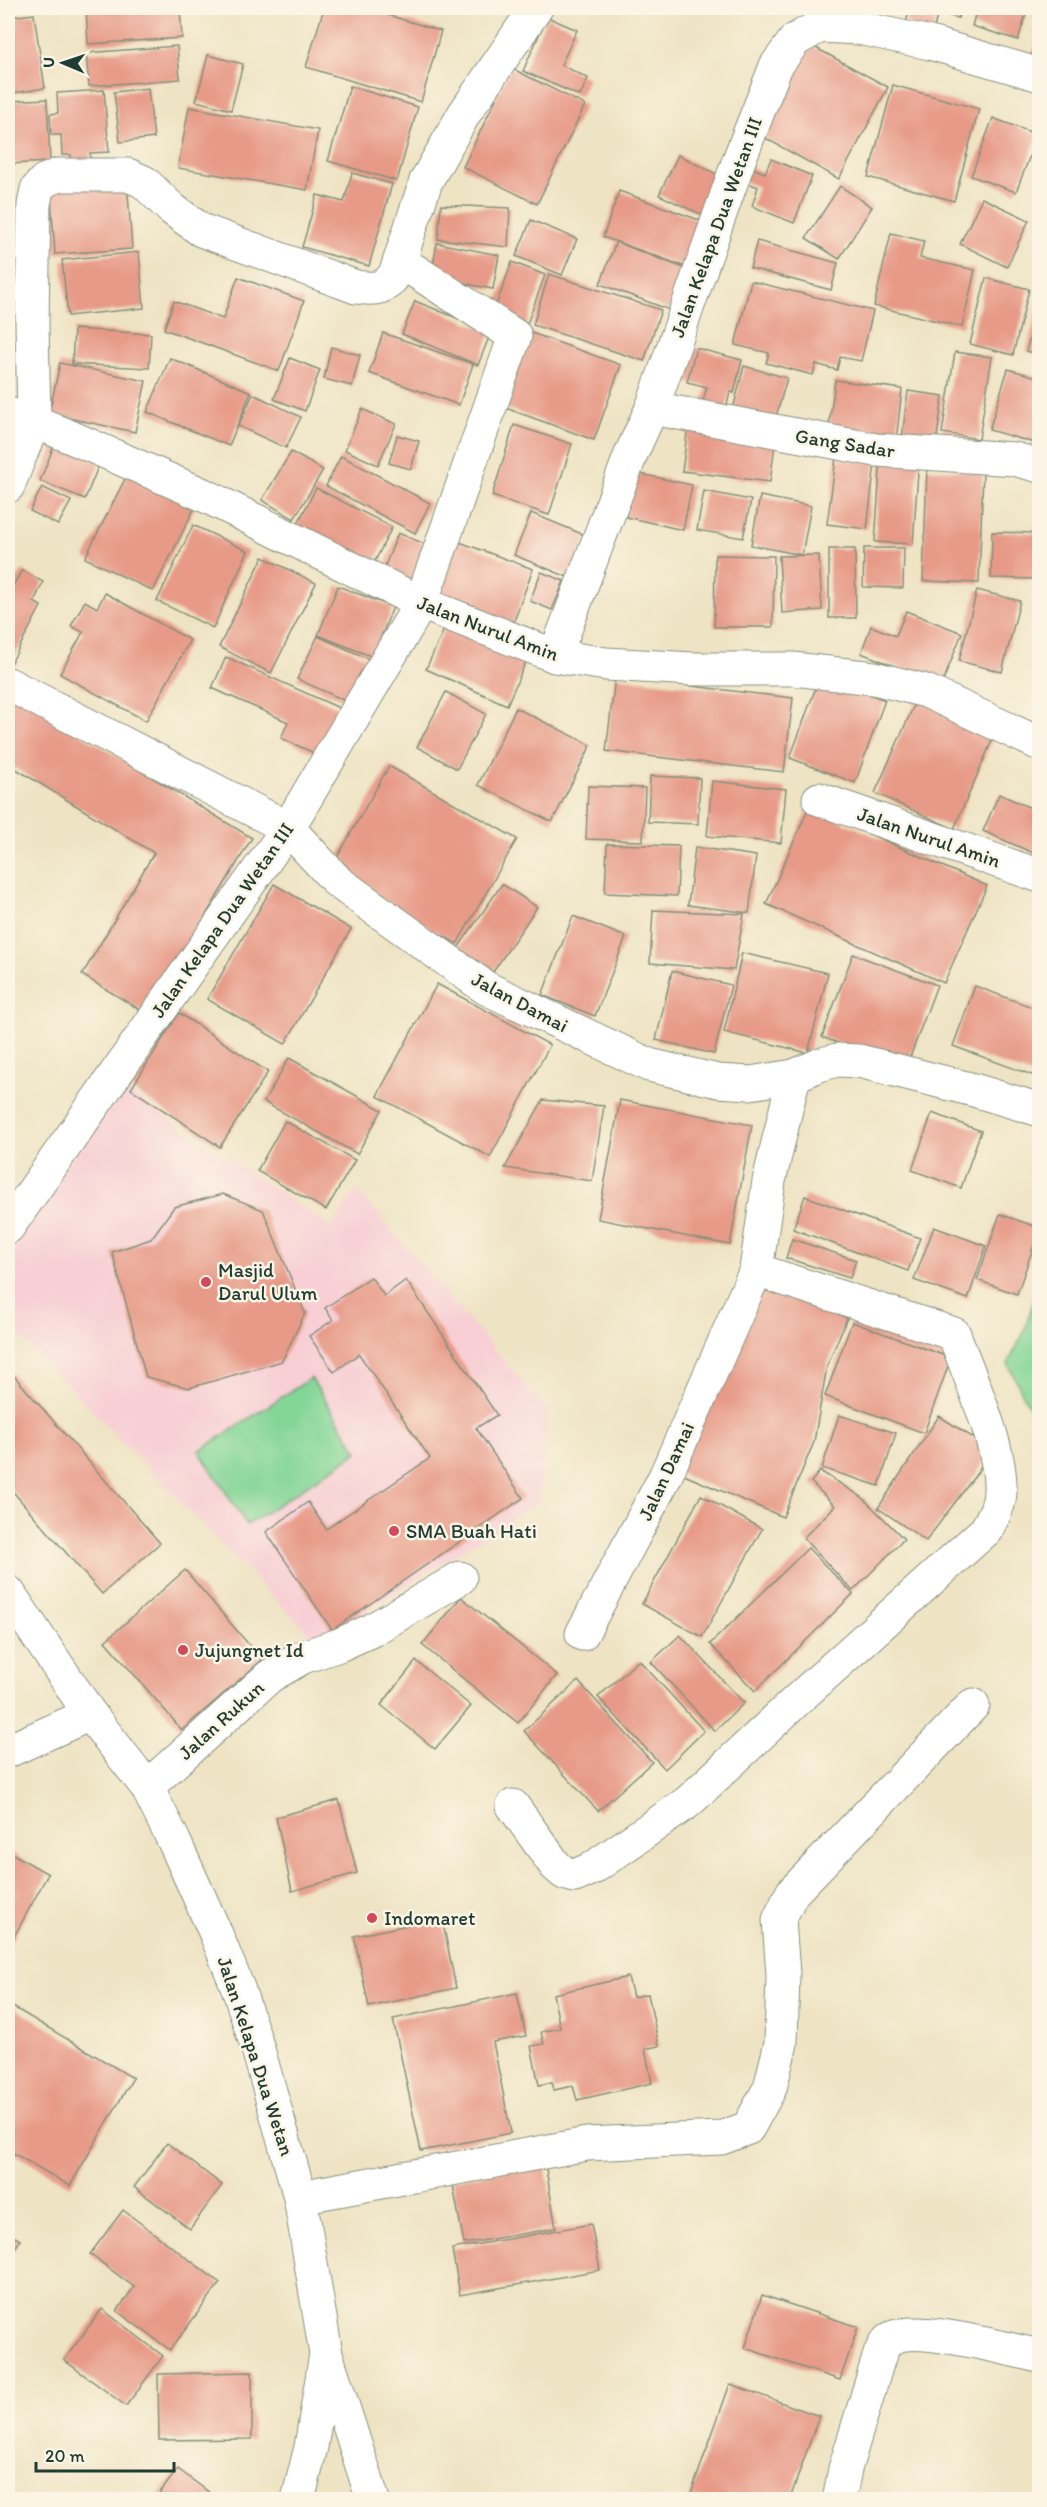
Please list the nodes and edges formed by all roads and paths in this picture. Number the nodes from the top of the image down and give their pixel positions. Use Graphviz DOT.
graph roads {
  1 [pos="537,8"];
  2 [pos="860,18"];
  3 [pos="1040,75"];
  4 [pos="400,261"];
  5 [pos="652,408"];
  6 [pos="21,417"];
  7 [pos="1040,466"];
  8 [pos="8,486"];
  9 [pos="421,603"];
  10 [pos="555,656"];
  11 [pos="8,684"];
  12 [pos="1040,744"];
  13 [pos="819,799"];
  14 [pos="288,828"];
  15 [pos="1040,876"];
  16 [pos="794,1076"];
  17 [pos="1040,1110"];
  18 [pos="8,1227"];
  19 [pos="756,1270"];
  20 [pos="460,1578"];
  21 [pos="8,1592"];
  22 [pos="582,1634"];
  23 [pos="973,1705"];
  24 [pos="90,1714"];
  25 [pos="8,1751"];
  26 [pos="147,1786"];
  27 [pos="513,1806"];
  28 [pos="300,2198"];
  29 [pos="326,2354"];
  30 [pos="1040,2356"];
  31 [pos="298,2499"];
  32 [pos="373,2499"];
  33 [pos="839,2499"];
  1 -- 4 [label="street"];
  2 -- 3 [label="street, Jalan Kelapa Dua Wetan III"];
  2 -- 5 [label="street, Jalan Kelapa Dua Wetan III"];
  4 -- 6 [label="street"];
  4 -- 9 [label="street, Jalan Kelapa Dua Wetan III"];
  5 -- 7 [label="street, Gang Sadar"];
  5 -- 10 [label="street, Jalan Kelapa Dua Wetan III"];
  6 -- 8 [label="street"];
  6 -- 9 [label="street, Jalan Nurul Amin"];
  9 -- 10 [label="street, Jalan Nurul Amin"];
  9 -- 14 [label="street, Jalan Kelapa Dua Wetan III"];
  10 -- 12 [label="street, Jalan Nurul Amin"];
  11 -- 14 [label="street, Jalan Damai"];
  13 -- 15 [label="street, Jalan Nurul Amin"];
  14 -- 16 [label="street, Jalan Damai"];
  14 -- 18 [label="street, Jalan Kelapa Dua Wetan III"];
  16 -- 17 [label="street, Jalan Damai"];
  16 -- 19 [label="street, Jalan Damai"];
  19 -- 22 [label="street, Jalan Damai"];
  19 -- 27 [label="street"];
  20 -- 26 [label="street, Jalan Rukun"];
  21 -- 24 [label="street, Jalan Kelapa Dua Wetan"];
  23 -- 28 [label="street"];
  24 -- 25 [label="street"];
  24 -- 26 [label="street, Jalan Kelapa Dua Wetan"];
  26 -- 28 [label="street, Jalan Kelapa Dua Wetan"];
  28 -- 29 [label="street, Jalan Kelapa Dua Wetan"];
  29 -- 31 [label="street"];
  29 -- 32 [label="street, Jalan Kelapa Dua Wetan"];
  30 -- 33 [label="street"];
}
